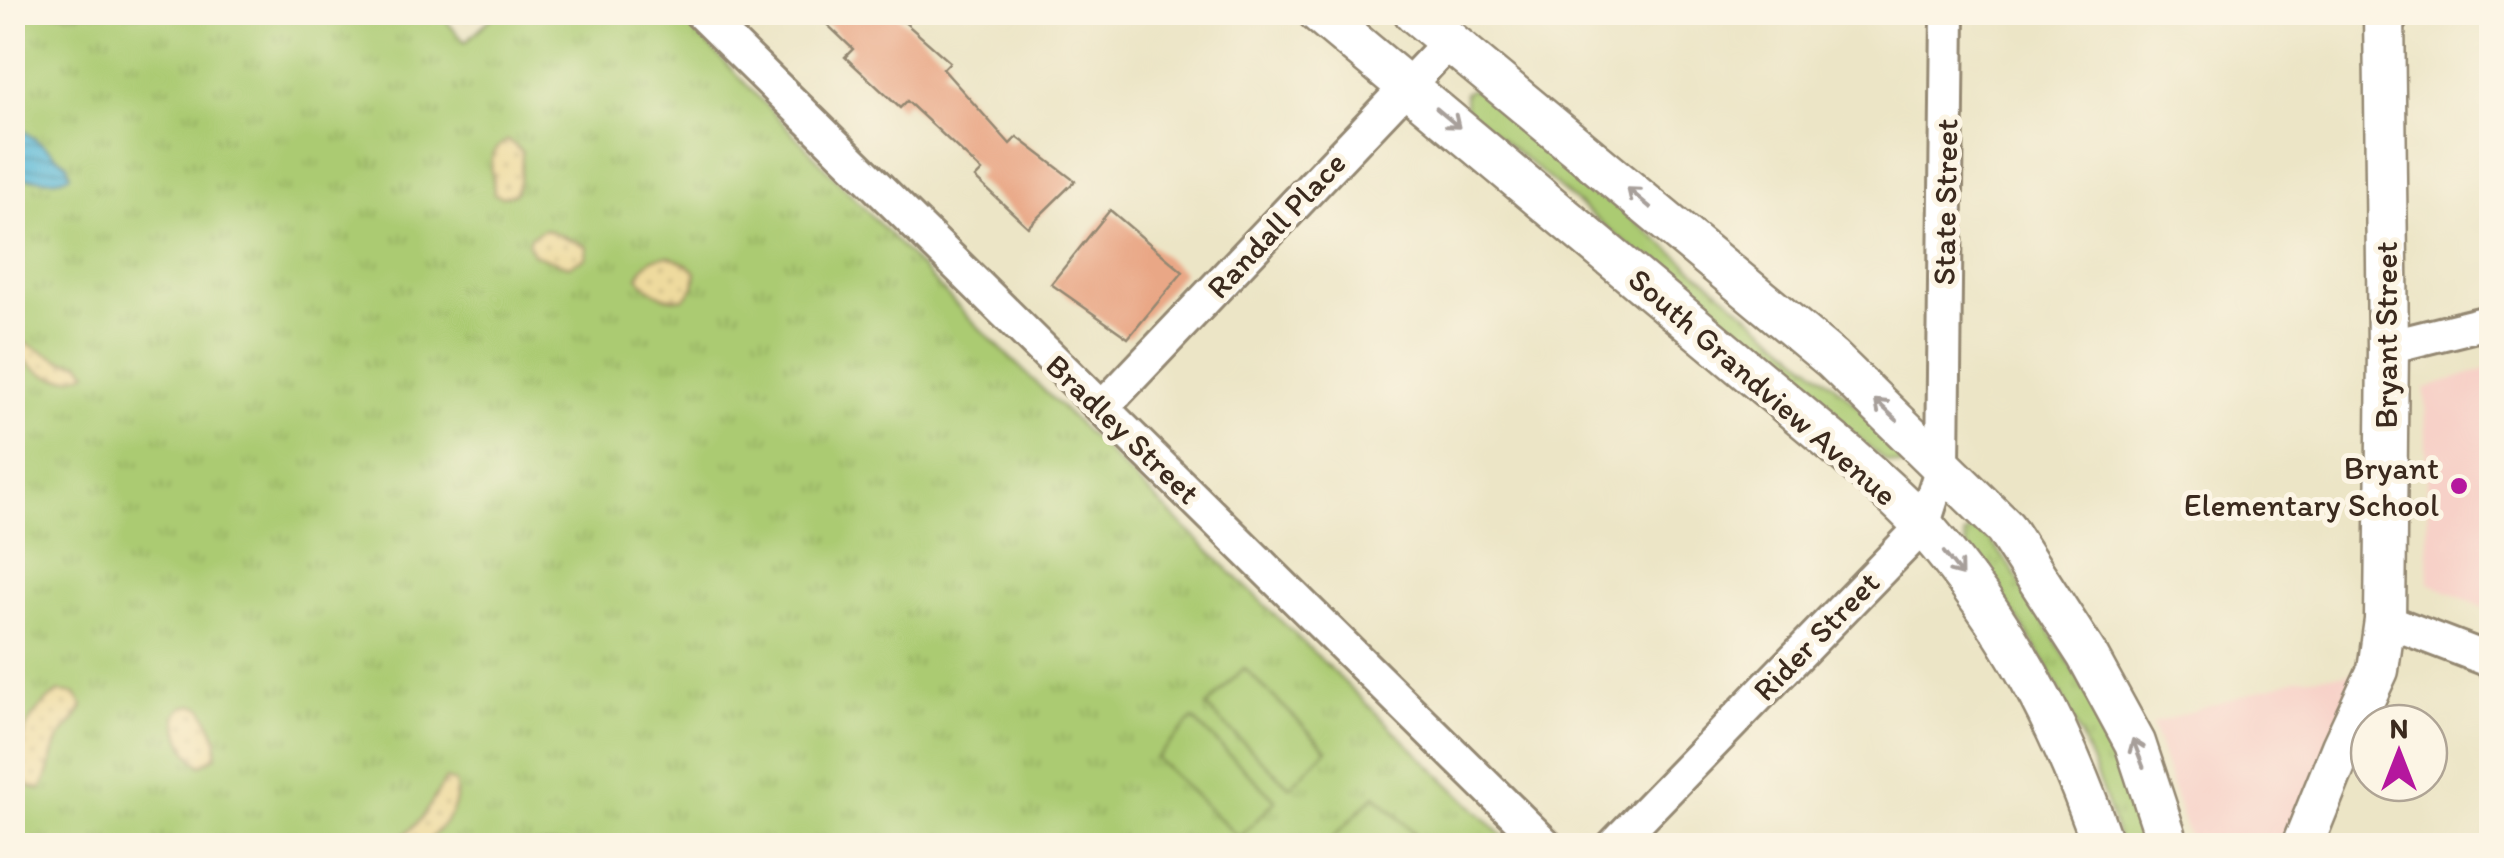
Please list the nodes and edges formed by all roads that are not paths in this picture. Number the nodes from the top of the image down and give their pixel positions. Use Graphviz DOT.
graph roads {
  1 [pos="700,12"];
  2 [pos="1318,12"];
  3 [pos="1414,12"];
  4 [pos="1948,12"];
  5 [pos="2384,12"];
  6 [pos="1450,41"];
  7 [pos="1408,85"];
  8 [pos="2492,321"];
  9 [pos="2388,347"];
  10 [pos="1943,391"];
  11 [pos="1102,408"];
  12 [pos="1943,464"];
  13 [pos="1923,526"];
  14 [pos="2385,620"];
  15 [pos="2492,661"];
  16 [pos="2302,838"];
  17 [pos="1546,846"];
  18 [pos="1613,846"];
  19 [pos="2103,846"];
  20 [pos="2169,846"];
  1 -- 11 [label="street, Bradley Street"];
  2 -- 7 [label="main road, South Grandview Avenue"];
  3 -- 6 [label="main road, South Grandview Avenue"];
  4 -- 10 [label="street, State Street"];
  5 -- 9 [label="main road, Bryant Street"];
  6 -- 7 [label="street, Randall Place"];
  12 -- 6 [label="main road, South Grandview Avenue, one-way"];
  7 -- 11 [label="street, Randall Place"];
  7 -- 13 [label="main road, South Grandview Avenue, one-way"];
  8 -- 9 [label="street"];
  9 -- 14 [label="main road, Bryant Street"];
  10 -- 12 [label="street, Rider Street"];
  11 -- 17 [label="street, Bradley Street"];
  12 -- 13 [label="street, Rider Street"];
  20 -- 12 [label="main road, South Grandview Avenue, one-way"];
  13 -- 18 [label="street, Rider Street"];
  13 -- 19 [label="main road, South Grandview Avenue, one-way"];
  14 -- 15 [label="street"];
  14 -- 16 [label="main road, Bryant Street"];
}
